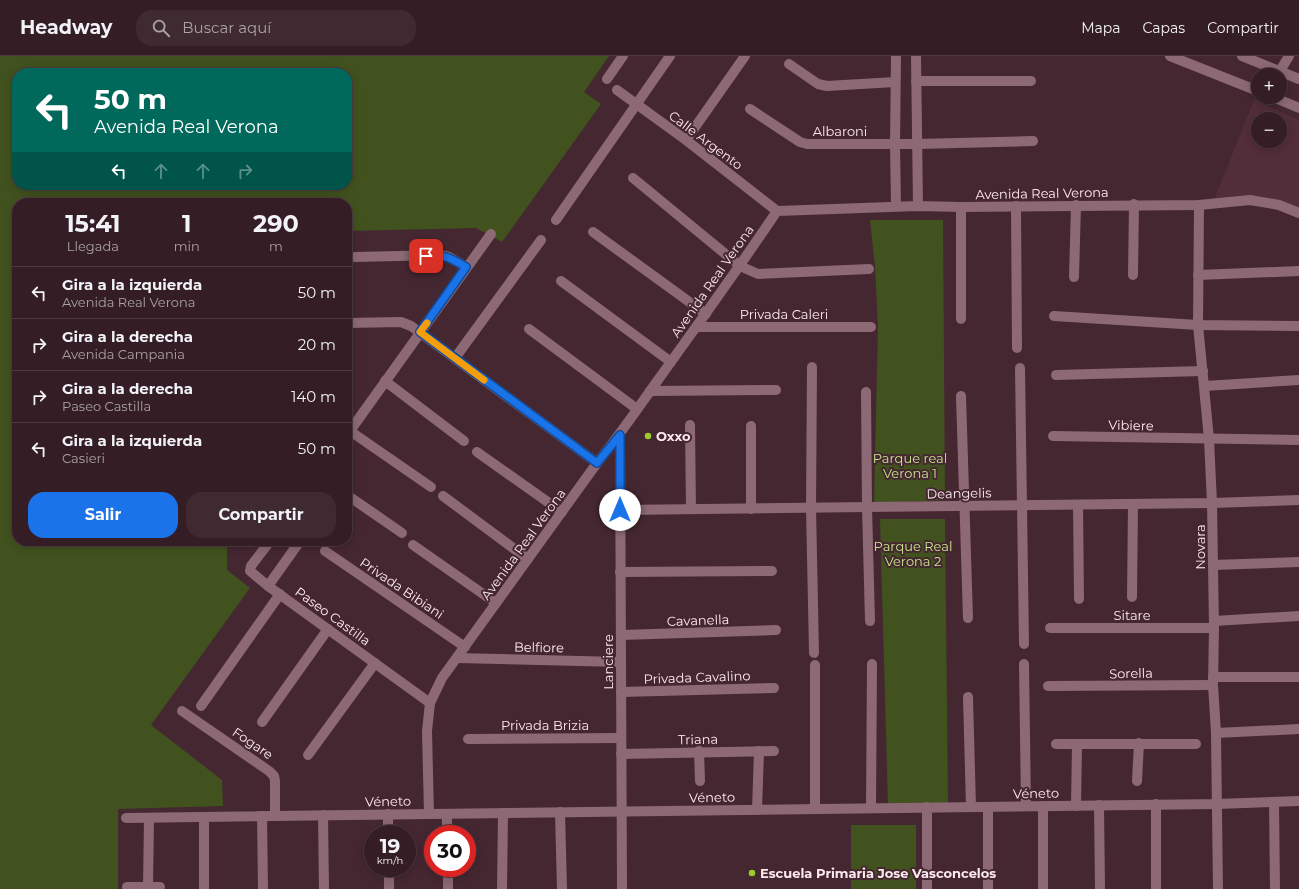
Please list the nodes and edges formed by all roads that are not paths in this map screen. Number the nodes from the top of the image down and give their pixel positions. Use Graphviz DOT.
graph roads {
  1 [pos="623,56"];
  2 [pos="670,56"];
  3 [pos="745,56"];
  4 [pos="896,56"];
  5 [pos="916,56"];
  6 [pos="1170,56"];
  7 [pos="1242,56"];
  8 [pos="1289,56"];
  9 [pos="789,64"];
  10 [pos="1270,68"];
  11 [pos="1282,68"];
  12 [pos="1287,75"];
  13 [pos="607,79"];
  14 [pos="1299,79"];
  15 [pos="916,81"];
  16 [pos="1031,81"];
  17 [pos="895,82"];
  18 [pos="1251,88"];
  19 [pos="617,90"];
  20 [pos="636,103"];
  21 [pos="1287,103"];
  22 [pos="1299,108"];
  23 [pos="750,109"];
  24 [pos="686,140"];
  25 [pos="1033,141"];
  26 [pos="895,144"];
  27 [pos="917,144"];
  28 [pos="633,178"];
  29 [pos="1134,204"];
  30 [pos="1076,205"];
  31 [pos="1199,205"];
  32 [pos="896,206"];
  33 [pos="918,206"];
  34 [pos="1016,206"];
  35 [pos="961,207"];
  36 [pos="777,211"];
  37 [pos="1299,213"];
  38 [pos="556,220"];
  39 [pos="594,232"];
  40 [pos="491,234"];
  41 [pos="541,240"];
  42 [pos="355,257"];
  43 [pos="740,266"];
  44 [pos="466,267"];
  45 [pos="869,269"];
  46 [pos="1299,271"];
  47 [pos="1133,275"];
  48 [pos="1198,275"];
  49 [pos="1074,277"];
  50 [pos="561,281"];
  51 [pos="706,314"];
  52 [pos="1054,316"];
  53 [pos="961,319"];
  54 [pos="352,323"];
  55 [pos="1198,325"];
  56 [pos="1299,326"];
  57 [pos="696,328"];
  58 [pos="871,328"];
  59 [pos="529,329"];
  60 [pos="420,332"];
  61 [pos="1017,348"];
  62 [pos="455,358"];
  63 [pos="671,362"];
  64 [pos="812,367"];
  65 [pos="1020,368"];
  66 [pos="1203,371"];
  67 [pos="1056,375"];
  68 [pos="1299,380"];
  69 [pos="385,381"];
  70 [pos="1205,386"];
  71 [pos="776,390"];
  72 [pos="650,391"];
  73 [pos="866,392"];
  74 [pos="961,396"];
  75 [pos="637,409"];
  76 [pos="690,425"];
  77 [pos="751,426"];
  78 [pos="352,427"];
  79 [pos="620,435"];
  80 [pos="352,436"];
  81 [pos="1053,436"];
  82 [pos="1209,439"];
  83 [pos="1299,440"];
  84 [pos="464,441"];
  85 [pos="477,452"];
  86 [pos="597,463"];
  87 [pos="431,488"];
  88 [pos="443,496"];
  89 [pos="352,499"];
  90 [pos="1299,500"];
  91 [pos="1212,503"];
  92 [pos="1133,504"];
  93 [pos="1021,505"];
  94 [pos="1078,505"];
  95 [pos="965,506"];
  96 [pos="867,507"];
  97 [pos="811,508"];
  98 [pos="691,509"];
  99 [pos="751,509"];
  100 [pos="620,510"];
  101 [pos="562,512"];
  102 [pos="402,534"];
  103 [pos="413,545"];
  104 [pos="266,546"];
  105 [pos="296,546"];
  106 [pos="325,551"];
  107 [pos="528,559"];
  108 [pos="1299,562"];
  109 [pos="1212,566"];
  110 [pos="772,571"];
  111 [pos="620,572"];
  112 [pos="268,586"];
  113 [pos="280,594"];
  114 [pos="1132,597"];
  115 [pos="1079,599"];
  116 [pos="496,603"];
  117 [pos="1299,616"];
  118 [pos="968,618"];
  119 [pos="870,621"];
  120 [pos="1214,624"];
  121 [pos="1050,628"];
  122 [pos="328,629"];
  123 [pos="776,630"];
  124 [pos="620,635"];
  125 [pos="1024,644"];
  126 [pos="465,646"];
  127 [pos="814,653"];
  128 [pos="457,658"];
  129 [pos="621,662"];
  130 [pos="375,663"];
  131 [pos="872,664"];
  132 [pos="1024,664"];
  133 [pos="816,665"];
  134 [pos="1299,676"];
  135 [pos="1213,681"];
  136 [pos="1048,686"];
  137 [pos="774,688"];
  138 [pos="621,692"];
  139 [pos="968,697"];
  140 [pos="430,703"];
  141 [pos="201,706"];
  142 [pos="182,711"];
  143 [pos="262,722"];
  144 [pos="1299,729"];
  145 [pos="1216,733"];
  146 [pos="621,738"];
  147 [pos="468,739"];
  148 [pos="1139,743"];
  149 [pos="1056,744"];
  150 [pos="1077,744"];
  151 [pos="1196,744"];
  152 [pos="774,750"];
  153 [pos="699,751"];
  154 [pos="759,751"];
  155 [pos="621,754"];
  156 [pos="308,755"];
  157 [pos="700,781"];
  158 [pos="1137,781"];
  159 [pos="1274,802"];
  160 [pos="1299,802"];
  161 [pos="1156,804"];
  162 [pos="1217,804"];
  163 [pos="1099,805"];
  164 [pos="1026,806"];
  165 [pos="1043,806"];
  166 [pos="1076,806"];
  167 [pos="927,807"];
  168 [pos="971,807"];
  169 [pos="988,807"];
  170 [pos="871,808"];
  171 [pos="815,809"];
  172 [pos="757,810"];
  173 [pos="622,811"];
  174 [pos="560,812"];
  175 [pos="503,813"];
  176 [pos="388,814"];
  177 [pos="429,814"];
  178 [pos="447,814"];
  179 [pos="323,815"];
  180 [pos="262,816"];
  181 [pos="275,816"];
  182 [pos="204,817"];
  183 [pos="126,818"];
  184 [pos="148,818"];
  185 [pos="388,825"];
  186 [pos="447,825"];
  187 [pos="389,877"];
  188 [pos="448,877"];
  189 [pos="128,887"];
  190 [pos="148,887"];
  191 [pos="160,887"];
  192 [pos="204,889"];
  193 [pos="263,889"];
  194 [pos="324,889"];
  195 [pos="389,889"];
  196 [pos="448,889"];
  197 [pos="502,889"];
  198 [pos="562,889"];
  199 [pos="622,889"];
  200 [pos="927,889"];
  201 [pos="988,889"];
  202 [pos="1043,889"];
  203 [pos="1100,889"];
  204 [pos="1156,889"];
  205 [pos="1218,889"];
  206 [pos="1275,889"];
  1 -- 13 [label="street"];
  2 -- 20 [label="street"];
  3 -- 24 [label="street"];
  4 -- 17 [label="street"];
  5 -- 15 [label="street"];
  6 -- 18 [label="street"];
  7 -- 10 [label="street"];
  8 -- 11 [label="street"];
  9 -- 17 [label="street"];
  12 -- 14 [label="street"];
  15 -- 16 [label="street"];
  15 -- 27 [label="street"];
  17 -- 26 [label="street"];
  19 -- 20 [label="street, Calle Argento"];
  20 -- 24 [label="street, Calle Argento"];
  20 -- 38 [label="street"];
  21 -- 22 [label="street"];
  23 -- 26 [label="street, Albaroni"];
  24 -- 36 [label="street, Calle Argento"];
  25 -- 27 [label="street, Albaroni"];
  26 -- 27 [label="street, Albaroni"];
  26 -- 32 [label="street"];
  27 -- 33 [label="street"];
  28 -- 43 [label="street"];
  29 -- 30 [label="street, Avenida Real Verona"];
  29 -- 31 [label="street, Avenida Real Verona"];
  29 -- 47 [label="street"];
  30 -- 34 [label="street, Avenida Real Verona"];
  30 -- 49 [label="street"];
  31 -- 37 [label="street, Avenida Real Verona"];
  31 -- 48 [label="street, Novara"];
  32 -- 33 [label="street, Avenida Real Verona"];
  32 -- 36 [label="street, Avenida Real Verona"];
  33 -- 35 [label="street, Avenida Real Verona"];
  34 -- 35 [label="street, Avenida Real Verona"];
  34 -- 61 [label="street"];
  35 -- 53 [label="street"];
  36 -- 43 [label="street, Avenida Real Verona"];
  39 -- 51 [label="street"];
  40 -- 44 [label="street"];
  41 -- 62 [label="street"];
  42 -- 44 [label="street"];
  43 -- 45 [label="street"];
  43 -- 51 [label="street, Avenida Real Verona"];
  44 -- 60 [label="street"];
  46 -- 48 [label="street"];
  48 -- 55 [label="street, Novara"];
  50 -- 63 [label="street"];
  51 -- 57 [label="street, Avenida Real Verona"];
  52 -- 55 [label="street"];
  54 -- 60 [label="street"];
  55 -- 56 [label="street"];
  55 -- 66 [label="street, Novara"];
  57 -- 58 [label="street, Privada Caleri"];
  57 -- 63 [label="street, Avenida Real Verona"];
  59 -- 75 [label="street"];
  60 -- 62 [label="street"];
  60 -- 69 [label="street"];
  62 -- 86 [label="street"];
  63 -- 72 [label="street, Avenida Real Verona"];
  64 -- 97 [label="street"];
  65 -- 93 [label="street"];
  66 -- 67 [label="street"];
  66 -- 70 [label="street, Novara"];
  68 -- 70 [label="street"];
  69 -- 78 [label="street"];
  69 -- 84 [label="street"];
  70 -- 82 [label="street, Novara"];
  71 -- 72 [label="street"];
  72 -- 75 [label="street, Avenida Real Verona"];
  73 -- 96 [label="street"];
  74 -- 95 [label="street"];
  75 -- 79 [label="street, Avenida Real Verona"];
  76 -- 98 [label="street"];
  77 -- 99 [label="street"];
  79 -- 86 [label="street, Avenida Real Verona"];
  79 -- 100 [label="street, Lanciere"];
  80 -- 87 [label="street"];
  81 -- 82 [label="street, Vibiere"];
  82 -- 83 [label="street, Vibiere"];
  82 -- 91 [label="street, Novara"];
  85 -- 101 [label="street"];
  86 -- 101 [label="street, Avenida Real Verona"];
  88 -- 107 [label="street"];
  89 -- 102 [label="street"];
  90 -- 91 [label="street, Deangelis"];
  91 -- 92 [label="street, Deangelis"];
  91 -- 109 [label="street, Novara"];
  92 -- 94 [label="street, Deangelis"];
  92 -- 114 [label="street"];
  93 -- 94 [label="street, Deangelis"];
  93 -- 95 [label="street, Deangelis"];
  93 -- 125 [label="street"];
  94 -- 115 [label="street"];
  95 -- 96 [label="street, Deangelis"];
  95 -- 118 [label="street"];
  96 -- 97 [label="street, Deangelis"];
  96 -- 119 [label="street"];
  97 -- 99 [label="street, Deangelis"];
  97 -- 127 [label="street"];
  98 -- 99 [label="street, Deangelis"];
  98 -- 100 [label="street, Deangelis"];
  100 -- 111 [label="street, Lanciere"];
  101 -- 107 [label="street, Avenida Real Verona"];
  103 -- 116 [label="street"];
  104 -- 112 [label="street, Paseo Castilla"];
  105 -- 112 [label="street"];
  106 -- 126 [label="street, Privada Bibiani"];
  107 -- 116 [label="street, Avenida Real Verona"];
  108 -- 109 [label="street"];
  109 -- 120 [label="street, Novara"];
  110 -- 111 [label="street"];
  111 -- 124 [label="street, Lanciere"];
  112 -- 113 [label="street, Paseo Castilla"];
  113 -- 122 [label="street, Paseo Castilla"];
  113 -- 141 [label="street"];
  116 -- 126 [label="street, Avenida Real Verona"];
  117 -- 120 [label="street, Sitare"];
  120 -- 121 [label="street, Sitare"];
  120 -- 135 [label="street, Novara"];
  122 -- 130 [label="street, Paseo Castilla"];
  122 -- 143 [label="street"];
  123 -- 124 [label="street, Cavanella"];
  124 -- 129 [label="street, Lanciere"];
  126 -- 128 [label="street, Avenida Real Verona"];
  128 -- 129 [label="street, Belfiore"];
  128 -- 140 [label="street, Avenida Real Verona"];
  129 -- 138 [label="street, Lanciere"];
  130 -- 140 [label="street, Paseo Castilla"];
  130 -- 156 [label="street"];
  131 -- 170 [label="street"];
  132 -- 164 [label="street"];
  133 -- 171 [label="street"];
  134 -- 135 [label="street, Sorella"];
  135 -- 136 [label="street, Sorella"];
  135 -- 145 [label="street, Novara"];
  137 -- 138 [label="street, Privada Cavalino"];
  138 -- 146 [label="street, Lanciere"];
  139 -- 168 [label="street"];
  140 -- 177 [label="street, Avenida Real Verona"];
  142 -- 181 [label="street, Fogare"];
  144 -- 145 [label="street"];
  145 -- 162 [label="street, Novara"];
  146 -- 147 [label="street, Privada Brizia"];
  146 -- 155 [label="street, Lanciere"];
  148 -- 150 [label="street"];
  148 -- 151 [label="street"];
  148 -- 158 [label="street"];
  149 -- 150 [label="street"];
  150 -- 166 [label="street"];
  152 -- 154 [label="street, Triana"];
  153 -- 154 [label="street, Triana"];
  153 -- 155 [label="street, Triana"];
  153 -- 157 [label="street"];
  154 -- 172 [label="street"];
  155 -- 173 [label="street, Lanciere"];
  159 -- 160 [label="street, Véneto"];
  159 -- 162 [label="street, Véneto"];
  159 -- 206 [label="street"];
  161 -- 162 [label="street, Véneto"];
  161 -- 163 [label="street, Véneto"];
  161 -- 204 [label="street"];
  162 -- 205 [label="street, Novara"];
  163 -- 166 [label="street, Véneto"];
  163 -- 203 [label="street"];
  164 -- 165 [label="street, Véneto"];
  164 -- 169 [label="street, Véneto"];
  165 -- 166 [label="street, Véneto"];
  165 -- 202 [label="street"];
  167 -- 168 [label="street, Véneto"];
  167 -- 170 [label="street, Véneto"];
  167 -- 200 [label="street"];
  168 -- 169 [label="street, Véneto"];
  169 -- 201 [label="street"];
  170 -- 171 [label="street, Véneto"];
  171 -- 172 [label="street, Véneto"];
  172 -- 173 [label="street, Véneto"];
  173 -- 174 [label="street, Véneto"];
  173 -- 199 [label="street, Lanciere"];
  174 -- 175 [label="street, Véneto"];
  174 -- 198 [label="street"];
  175 -- 178 [label="street, Véneto"];
  175 -- 197 [label="street"];
  176 -- 177 [label="street, Véneto"];
  176 -- 179 [label="street, Véneto"];
  176 -- 185 [label="street"];
  177 -- 178 [label="street, Véneto"];
  178 -- 186 [label="street"];
  179 -- 181 [label="street, Véneto"];
  179 -- 194 [label="street"];
  180 -- 181 [label="street, Véneto"];
  180 -- 182 [label="street, Véneto"];
  180 -- 193 [label="street"];
  182 -- 184 [label="street, Véneto"];
  182 -- 192 [label="street"];
  183 -- 184 [label="street, Véneto"];
  184 -- 190 [label="street"];
  187 -- 195 [label="street"];
  188 -- 196 [label="street"];
  189 -- 190 [label="street"];
  190 -- 191 [label="street"];
}
